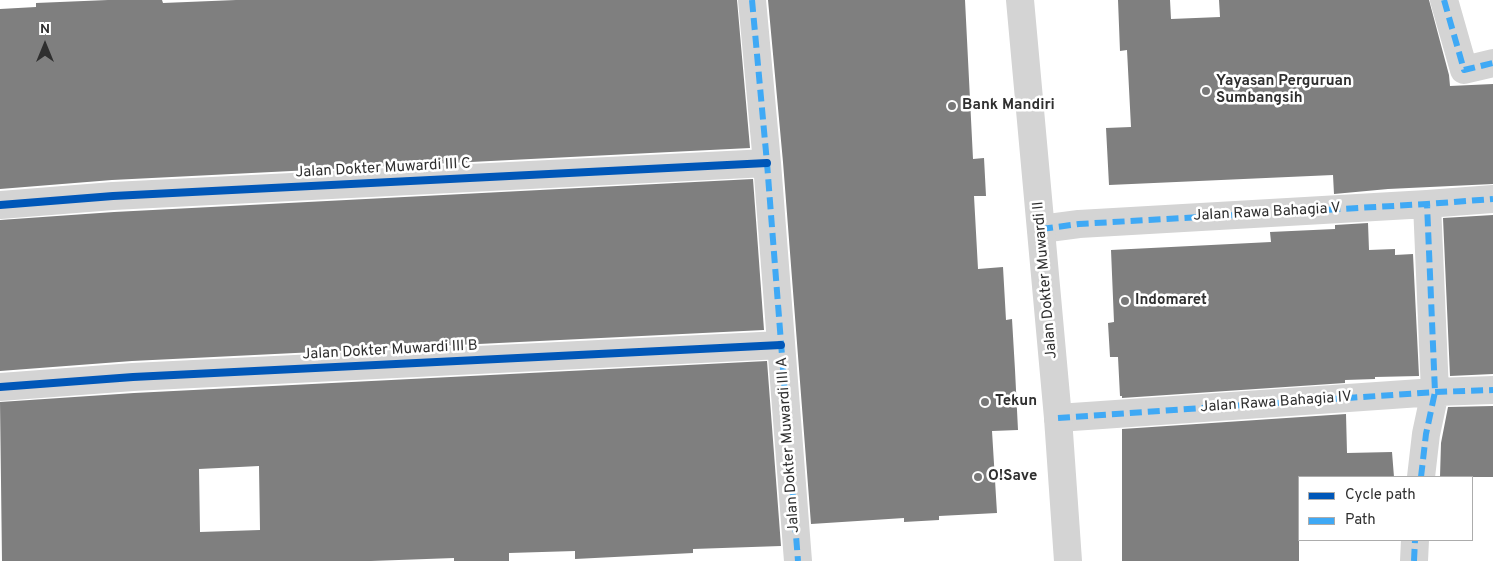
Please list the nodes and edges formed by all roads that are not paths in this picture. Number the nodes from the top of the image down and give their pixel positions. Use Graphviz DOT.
graph roads {
  1 [pos="752,0"];
  2 [pos="1020,0"];
  3 [pos="1444,0"];
  4 [pos="1493,63"];
  5 [pos="767,163"];
  6 [pos="1493,198"];
  7 [pos="1427,204"];
  8 [pos="0,205"];
  9 [pos="1040,230"];
  10 [pos="781,345"];
  11 [pos="0,388"];
  12 [pos="1493,390"];
  13 [pos="1435,392"];
  14 [pos="1058,418"];
  15 [pos="1421,476"];
  16 [pos="1415,541"];
  17 [pos="798,561"];
  18 [pos="1068,561"];
  19 [pos="1414,561"];
  1 -- 5 [label="street, Jalan Dokter Muwardi III A"];
  2 -- 9 [label="street, Jalan Dokter Muwardi II"];
  3 -- 4 [label="street"];
  5 -- 8 [label="street, Jalan Dokter Muwardi III C"];
  5 -- 10 [label="street, Jalan Dokter Muwardi III A"];
  6 -- 7 [label="street, Jalan Rawa Bahagia V"];
  7 -- 9 [label="street, Jalan Rawa Bahagia V"];
  7 -- 13 [label="street"];
  9 -- 14 [label="street, Jalan Dokter Muwardi II"];
  10 -- 11 [label="street, Jalan Dokter Muwardi III B"];
  10 -- 17 [label="street, Jalan Dokter Muwardi III A"];
  12 -- 13 [label="street, Jalan Rawa Bahagia IV"];
  13 -- 14 [label="street, Jalan Rawa Bahagia IV"];
  13 -- 15 [label="street"];
  14 -- 18 [label="street, Jalan Dokter Muwardi II"];
  16 -- 19 [label="street"];
}
